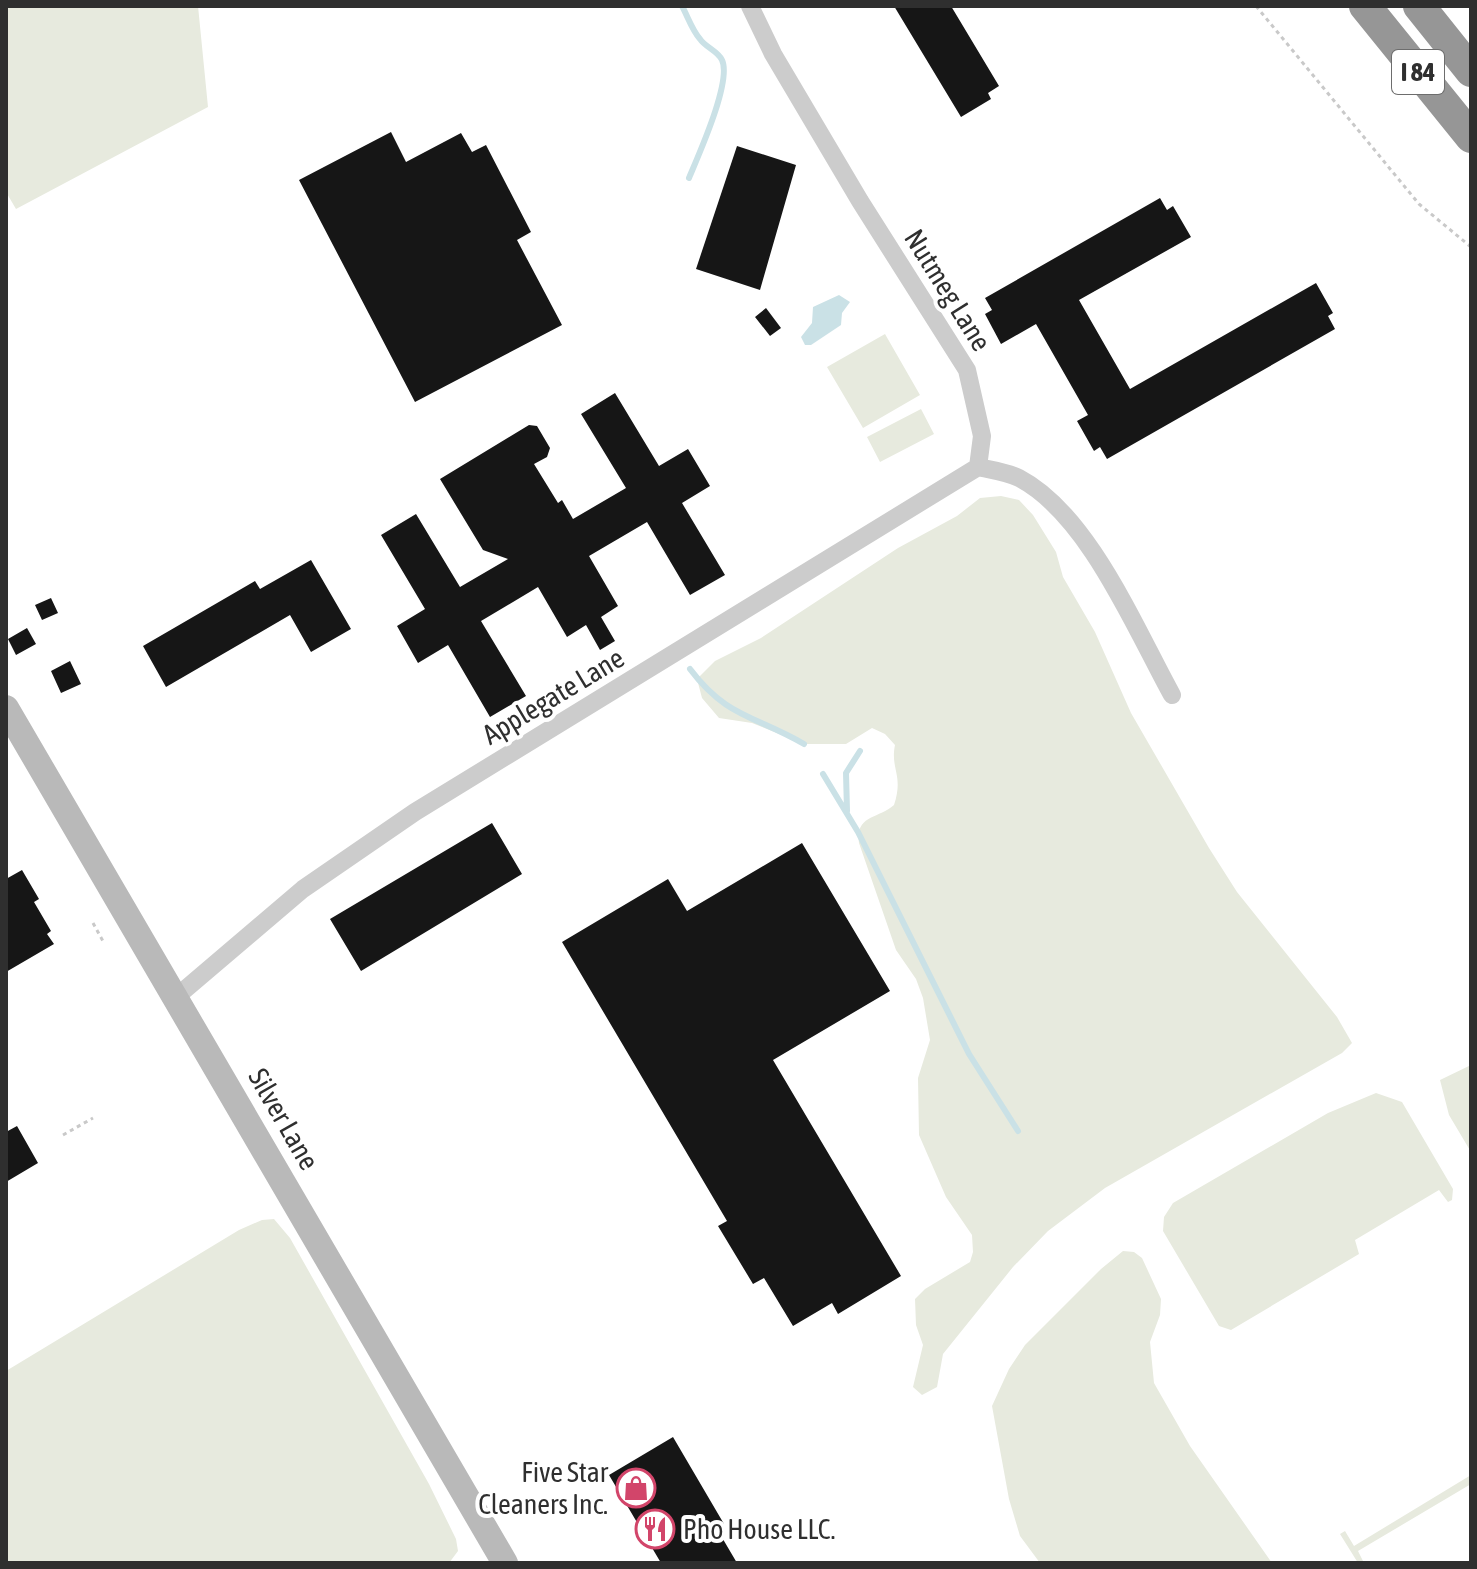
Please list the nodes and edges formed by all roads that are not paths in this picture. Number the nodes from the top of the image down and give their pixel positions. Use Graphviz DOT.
graph roads {
  1 [pos="750,6"];
  2 [pos="1365,6"];
  3 [pos="1419,6"];
  4 [pos="1445,6"];
  5 [pos="1471,39"];
  6 [pos="1471,71"];
  7 [pos="1471,137"];
  8 [pos="978,467"];
  9 [pos="1172,695"];
  10 [pos="6,708"];
  11 [pos="175,998"];
  12 [pos="505,1563"];
  1 -- 8 [label="street, Nutmeg Lane"];
  2 -- 7 [label="highway, I 84"];
  3 -- 6 [label="highway"];
  4 -- 5 [label="highway"];
  8 -- 9 [label="street"];
  8 -- 11 [label="street, Applegate Lane"];
  10 -- 11 [label="main road, Silver Lane"];
  11 -- 12 [label="main road, Silver Lane"];
}
